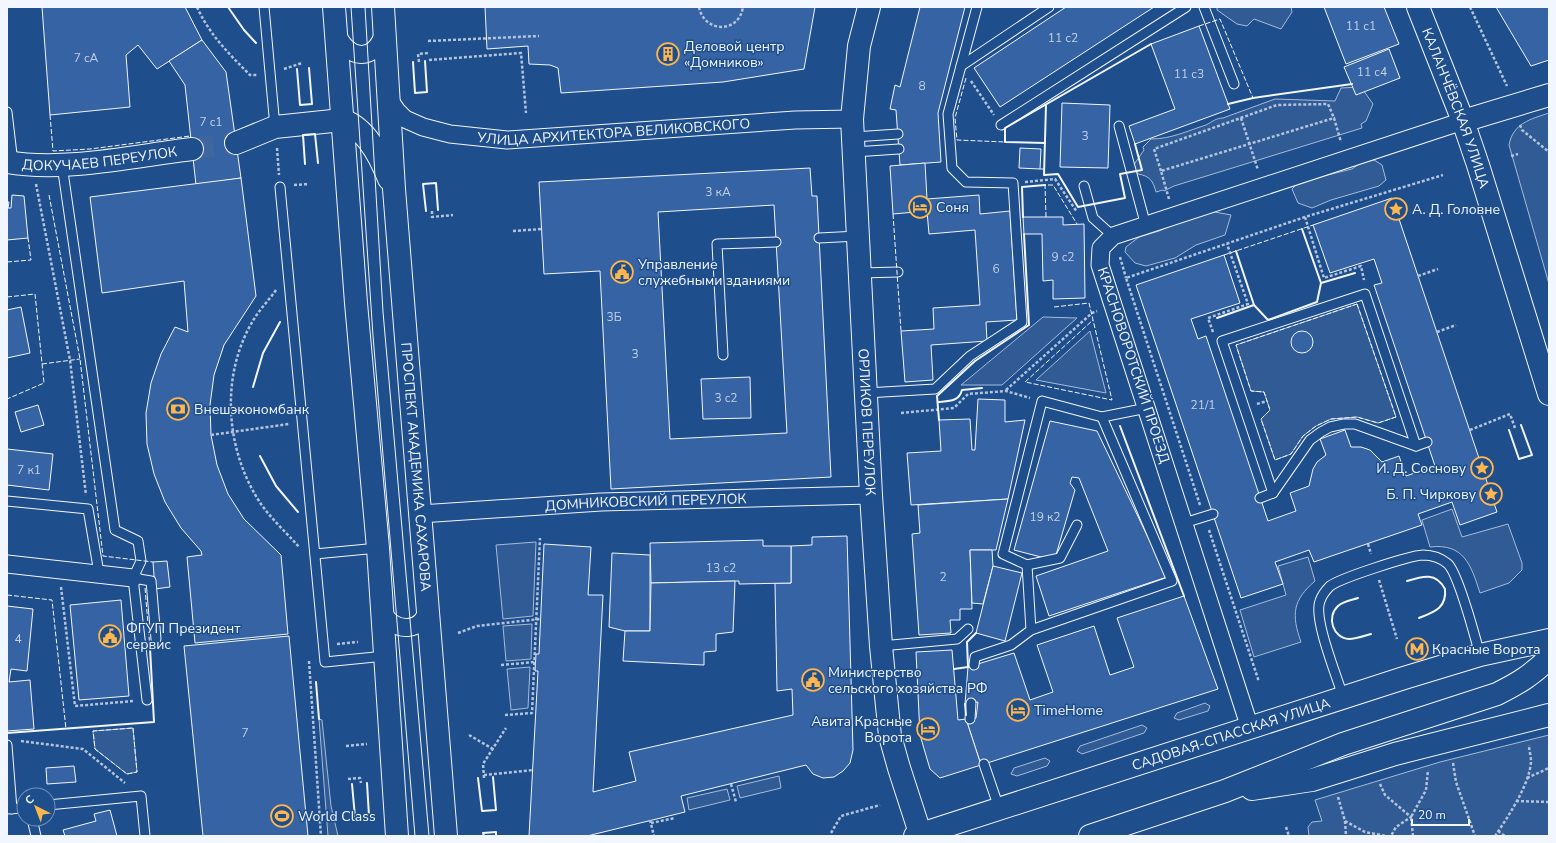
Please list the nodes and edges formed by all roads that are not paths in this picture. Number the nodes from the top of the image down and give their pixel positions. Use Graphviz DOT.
graph roads {
  1 [pos="264,7"];
  2 [pos="334,7"];
  3 [pos="383,7"];
  4 [pos="869,7"];
  5 [pos="977,7"];
  6 [pos="1049,7"];
  7 [pos="1186,7"];
  8 [pos="1204,7"];
  9 [pos="1418,7"];
  10 [pos="336,32"];
  11 [pos="384,32"];
  12 [pos="961,66"];
  13 [pos="1234,84"];
  14 [pos="1549,95"];
  15 [pos="388,98"];
  16 [pos="7,112"];
  17 [pos="342,120"];
  18 [pos="1463,121"];
  19 [pos="1001,125"];
  20 [pos="1119,126"];
  21 [pos="275,127"];
  22 [pos="949,131"];
  23 [pos="939,132"];
  24 [pos="898,134"];
  25 [pos="853,136"];
  26 [pos="236,143"];
  27 [pos="950,146"];
  28 [pos="940,147"];
  29 [pos="192,149"];
  30 [pos="899,149"];
  31 [pos="17,164"];
  32 [pos="62,165"];
  33 [pos="1084,186"];
  34 [pos="280,187"];
  35 [pos="394,189"];
  36 [pos="1146,226"];
  37 [pos="858,236"];
  38 [pos="1113,236"];
  39 [pos="819,238"];
  40 [pos="776,242"];
  41 [pos="898,272"];
  42 [pos="860,273"];
  43 [pos="722,355"];
  44 [pos="865,393"];
  45 [pos="1549,394"];
  46 [pos="1147,408"];
  47 [pos="1102,417"];
  48 [pos="1427,442"];
  49 [pos="1416,446"];
  50 [pos="1273,493"];
  51 [pos="871,495"];
  52 [pos="1260,498"];
  53 [pos="7,501"];
  54 [pos="420,514"];
  55 [pos="1213,514"];
  56 [pos="1184,523"];
  57 [pos="1077,525"];
  58 [pos="378,548"];
  59 [pos="315,554"];
  60 [pos="7,564"];
  61 [pos="1027,565"];
  62 [pos="98,573"];
  63 [pos="133,578"];
  64 [pos="427,602"];
  65 [pos="382,608"];
  66 [pos="968,629"];
  67 [pos="1031,630"];
  68 [pos="156,640"];
  69 [pos="1549,640"];
  70 [pos="881,646"];
  71 [pos="1480,655"];
  72 [pos="385,656"];
  73 [pos="1549,658"];
  74 [pos="974,665"];
  75 [pos="1343,697"];
  76 [pos="147,700"];
  77 [pos="971,703"];
  78 [pos="1549,715"];
  79 [pos="970,719"];
  80 [pos="1250,728"];
  81 [pos="11,743"];
  82 [pos="984,764"];
  83 [pos="1225,791"];
  84 [pos="56,804"];
  85 [pos="999,808"];
  86 [pos="10,809"];
  87 [pos="1127,830"];
  88 [pos="919,835"];
  89 [pos="145,836"];
  90 [pos="397,836"];
  91 [pos="446,836"];
  92 [pos="1090,836"];
  1 -- 21 [label="lane"];
  2 -- 10 [label="main road"];
  3 -- 11 [label="main road, ПРОСПЕКТ АКАДЕМИКА САХАРОВА"];
  4 -- 25 [label="main road, ОРЛИКОВ ПЕРЕУЛОК"];
  5 -- 12 [label="lane"];
  6 -- 12 [label="lane"];
  7 -- 19 [label="lane"];
  8 -- 13 [label="lane"];
  9 -- 18 [label="main road, КАЛАНЧЁВСКАЯ УЛИЦА"];
  10 -- 11 [label="street"];
  10 -- 17 [label="main road"];
  11 -- 15 [label="main road, ПРОСПЕКТ АКАДЕМИКА САХАРОВА"];
  12 -- 22 [label="lane"];
  14 -- 18 [label="main road"];
  15 -- 25 [label="street, УЛИЦА АРХИТЕКТОРА ВЕЛИКОВСКОГО"];
  15 -- 35 [label="main road, ПРОСПЕКТ АКАДЕМИКА САХАРОВА"];
  16 -- 31 [label="lane"];
  17 -- 21 [label="main road"];
  17 -- 35 [label="main road"];
  17 -- 58 [label="main road"];
  18 -- 36 [label="street"];
  18 -- 45 [label="main road, КАЛАНЧЁВСКАЯ УЛИЦА"];
  20 -- 36 [label="lane"];
  21 -- 26 [label="main road"];
  22 -- 23 [label="lane"];
  22 -- 27 [label="lane"];
  24 -- 25 [label="lane"];
  25 -- 30 [label="lane"];
  25 -- 37 [label="main road, ОРЛИКОВ ПЕРЕУЛОК"];
  27 -- 28 [label="lane"];
  27 -- 44 [label="lane"];
  29 -- 32 [label="main road, ДОКУЧАЕВ ПЕРЕУЛОК"];
  31 -- 32 [label="main road, ДОКУЧАЕВ ПЕРЕУЛОК"];
  32 -- 63 [label="lane"];
  33 -- 38 [label="lane"];
  34 -- 59 [label="lane"];
  35 -- 54 [label="main road, ПРОСПЕКТ АКАДЕМИКА САХАРОВА"];
  36 -- 38 [label="street"];
  37 -- 39 [label="lane"];
  37 -- 42 [label="main road, ОРЛИКОВ ПЕРЕУЛОК"];
  38 -- 46 [label="street, КРАСНОВОРОТСКИЙ ПРОЕЗД"];
  40 -- 43 [label="lane"];
  41 -- 42 [label="lane"];
  42 -- 44 [label="main road, ОРЛИКОВ ПЕРЕУЛОК"];
  44 -- 51 [label="main road, ОРЛИКОВ ПЕРЕУЛОК"];
  46 -- 47 [label="lane"];
  46 -- 56 [label="street, КРАСНОВОРОТСКИЙ ПРОЕЗД"];
  47 -- 61 [label="lane"];
  47 -- 67 [label="lane"];
  48 -- 49 [label="lane"];
  49 -- 50 [label="lane"];
  49 -- 50 [label="lane"];
  50 -- 52 [label="lane"];
  51 -- 54 [label="street, ДОМНИКОВСКИЙ ПЕРЕУЛОК"];
  51 -- 70 [label="main road, ОРЛИКОВ ПЕРЕУЛОК"];
  53 -- 62 [label="lane"];
  54 -- 64 [label="main road, ПРОСПЕКТ АКАДЕМИКА САХАРОВА"];
  55 -- 56 [label="lane"];
  56 -- 80 [label="street, КРАСНОВОРОТСКИЙ ПРОЕЗД"];
  57 -- 61 [label="lane"];
  58 -- 59 [label="lane"];
  58 -- 65 [label="main road"];
  59 -- 72 [label="lane"];
  60 -- 62 [label="street"];
  61 -- 67 [label="lane"];
  62 -- 63 [label="street"];
  63 -- 68 [label="lane"];
  63 -- 76 [label="lane"];
  64 -- 65 [label="street"];
  64 -- 91 [label="main road, ПРОСПЕКТ АКАДЕМИКА САХАРОВА"];
  65 -- 72 [label="main road"];
  66 -- 70 [label="lane"];
  67 -- 74 [label="lane"];
  69 -- 71 [label="main road, САДОВАЯ-СПАССКАЯ УЛИЦА"];
  70 -- 88 [label="main road, ОРЛИКОВ ПЕРЕУЛОК"];
  71 -- 75 [label="main road, САДОВАЯ-СПАССКАЯ УЛИЦА"];
  71 -- 75 [label="lane"];
  72 -- 90 [label="main road"];
  73 -- 83 [label="main road"];
  75 -- 80 [label="main road, САДОВАЯ-СПАССКАЯ УЛИЦА"];
  77 -- 79 [label="lane"];
  78 -- 83 [label="main road"];
  80 -- 85 [label="main road, САДОВАЯ-СПАССКАЯ УЛИЦА"];
  81 -- 86 [label="lane"];
  82 -- 85 [label="lane"];
  83 -- 87 [label="main road"];
  84 -- 89 [label="lane"];
  85 -- 88 [label="main road, САДОВАЯ-СПАССКАЯ УЛИЦА"];
  87 -- 92 [label="main road"];
}
